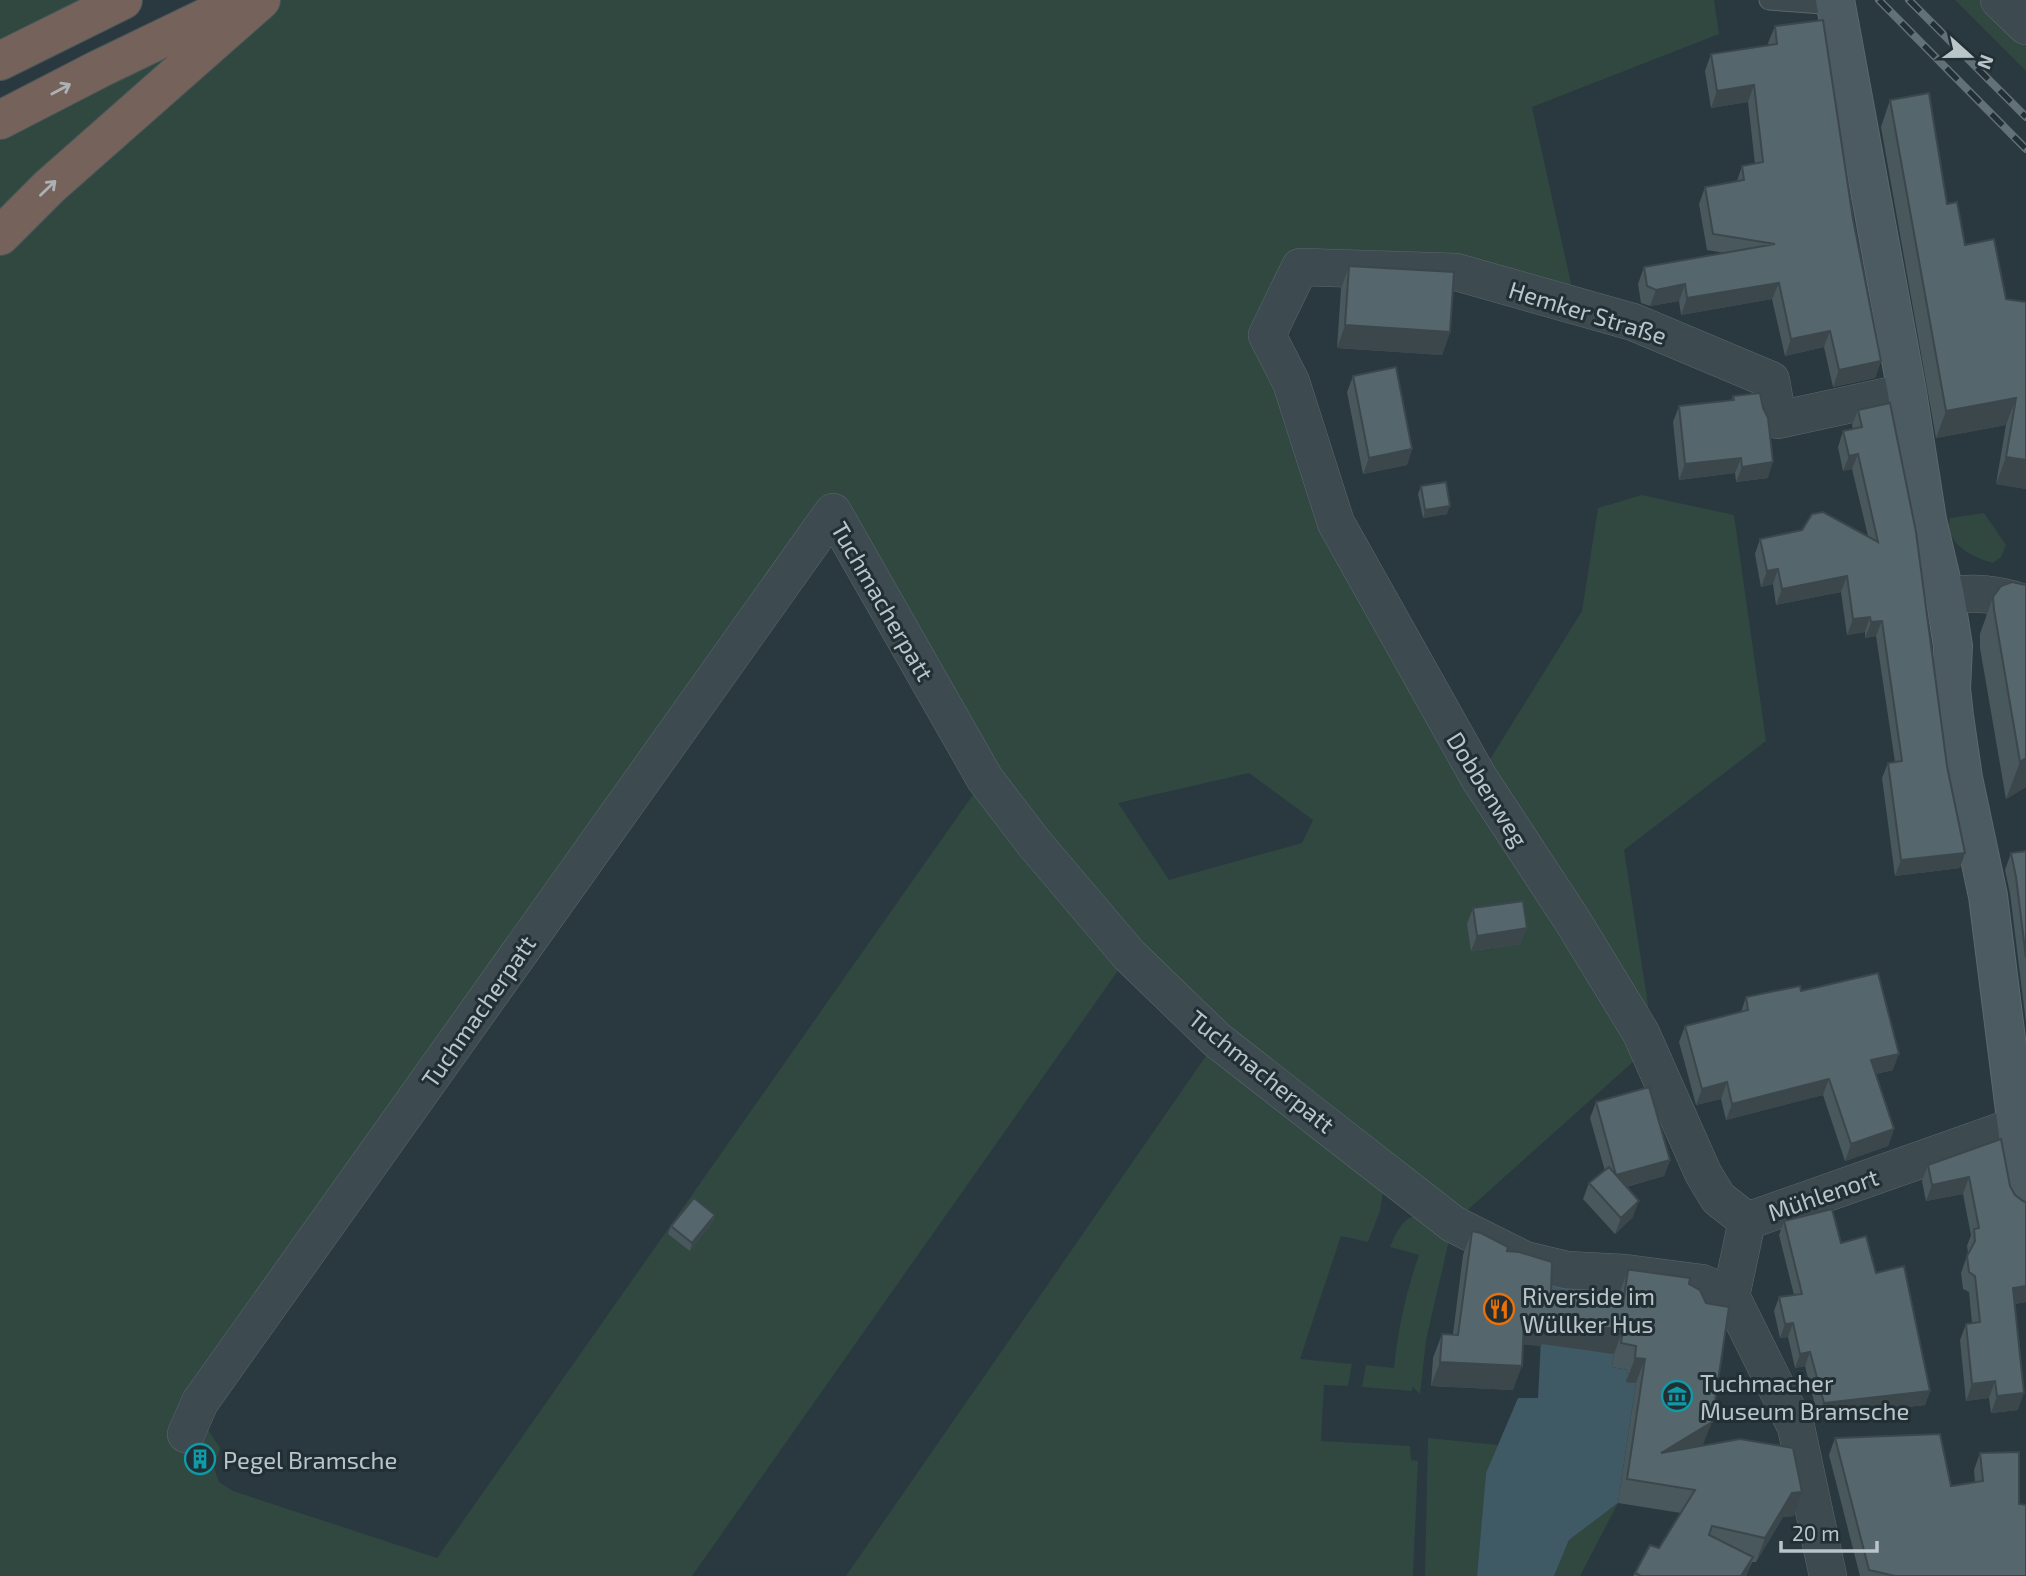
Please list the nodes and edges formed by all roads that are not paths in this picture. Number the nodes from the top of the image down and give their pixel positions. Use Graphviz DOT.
graph roads {
  1 [pos="123,0"];
  2 [pos="242,0"];
  3 [pos="261,0"];
  4 [pos="1769,0"];
  5 [pos="1999,0"];
  6 [pos="1835,2"];
  7 [pos="2026,26"];
  8 [pos="0,61"];
  9 [pos="0,121"];
  10 [pos="0,236"];
  11 [pos="1267,335"];
  12 [pos="1907,392"];
  13 [pos="1945,596"];
  14 [pos="2026,604"];
  15 [pos="2018,1133"];
  16 [pos="2026,1198"];
  17 [pos="1747,1220"];
  18 [pos="1731,1296"];
  19 [pos="186,1434"];
  20 [pos="1828,1576"];
  1 -- 8 [label="highway"];
  9 -- 2 [label="highway, one-way"];
  10 -- 3 [label="highway, one-way"];
  4 -- 6 [label="lane"];
  5 -- 7 [label="street"];
  6 -- 12 [label="main road"];
  11 -- 12 [label="street, Hemker Straße"];
  11 -- 17 [label="street, Dobbenweg"];
  12 -- 13 [label="main road"];
  13 -- 14 [label="street"];
  13 -- 15 [label="main road"];
  15 -- 16 [label="main road"];
  15 -- 17 [label="street, Mühlenort"];
  17 -- 18 [label="street, Mühlenort"];
  18 -- 19 [label="street, Tuchmacherpatt"];
  18 -- 20 [label="street"];
}
